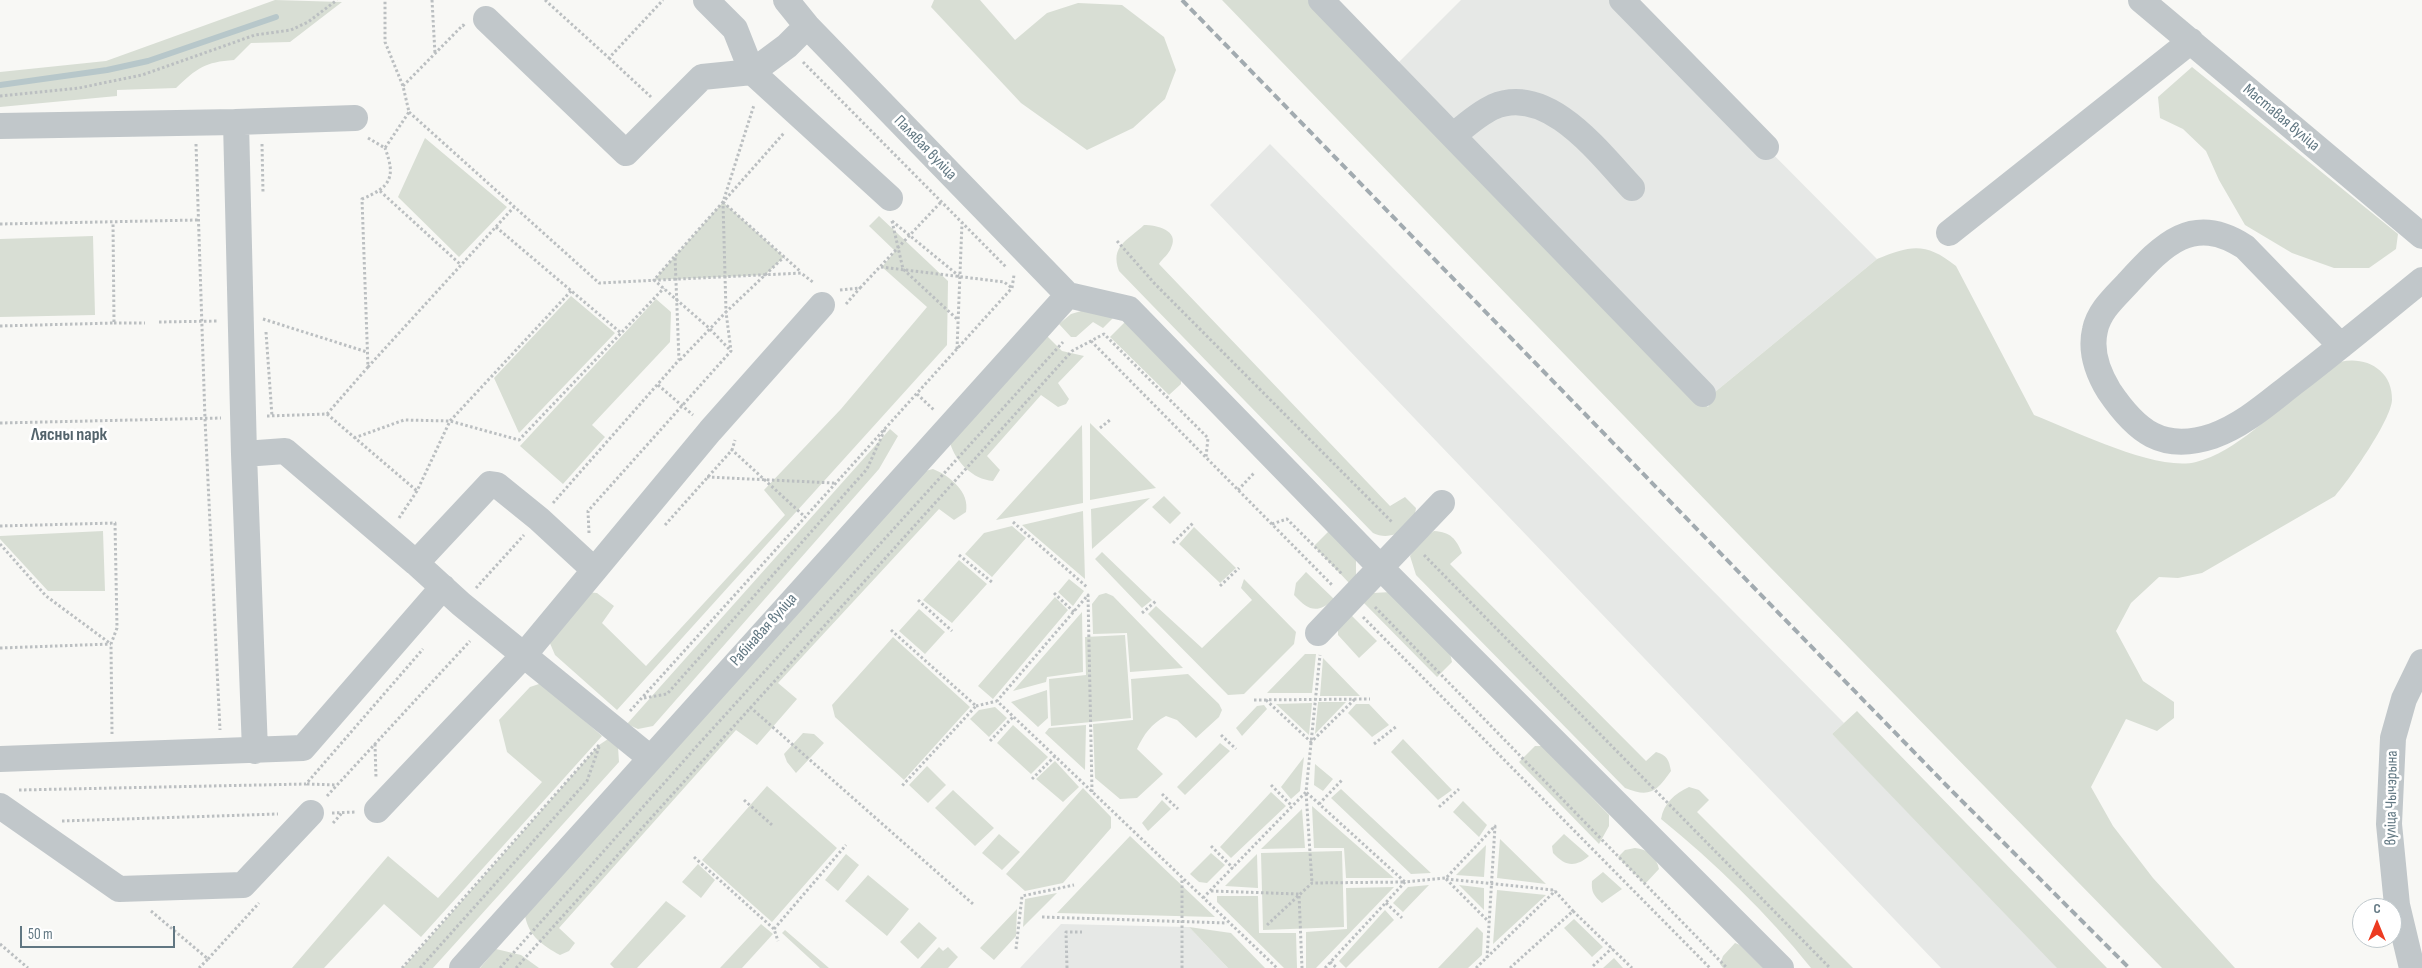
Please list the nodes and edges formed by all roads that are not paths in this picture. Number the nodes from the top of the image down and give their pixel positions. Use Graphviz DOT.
graph roads {
  1 [pos="706,0"];
  2 [pos="786,0"];
  3 [pos="1321,0"];
  4 [pos="1622,0"];
  5 [pos="2154,3"];
  6 [pos="486,19"];
  7 [pos="807,26"];
  8 [pos="2191,42"];
  9 [pos="752,72"];
  10 [pos="355,118"];
  11 [pos="236,122"];
  12 [pos="0,126"];
  13 [pos="1453,136"];
  14 [pos="1766,147"];
  15 [pos="1632,188"];
  16 [pos="891,209"];
  17 [pos="1949,233"];
  18 [pos="2422,236"];
  19 [pos="2422,280"];
  20 [pos="824,294"];
  21 [pos="1068,294"];
  22 [pos="2342,346"];
  23 [pos="1703,394"];
  24 [pos="244,454"];
  25 [pos="1442,503"];
  26 [pos="416,563"];
  27 [pos="591,567"];
  28 [pos="1381,568"];
  29 [pos="443,587"];
  30 [pos="1319,641"];
  31 [pos="524,655"];
  32 [pos="2422,662"];
  33 [pos="255,751"];
  34 [pos="649,758"];
  35 [pos="0,759"];
  36 [pos="0,806"];
  37 [pos="377,810"];
  38 [pos="311,813"];
  39 [pos="462,968"];
  40 [pos="1781,968"];
  41 [pos="2412,968"];
  1 -- 9 [label="street"];
  2 -- 7 [label="street, Палявая вуліца"];
  3 -- 13 [label="street"];
  4 -- 14 [label="street"];
  5 -- 8 [label="street, Маставая вуліца"];
  6 -- 9 [label="street"];
  7 -- 9 [label="street"];
  7 -- 21 [label="street, Палявая вуліца"];
  8 -- 17 [label="street"];
  8 -- 18 [label="street, Маставая вуліца"];
  9 -- 16 [label="street"];
  10 -- 11 [label="street"];
  11 -- 12 [label="street"];
  11 -- 24 [label="street"];
  13 -- 15 [label="street"];
  13 -- 23 [label="street"];
  19 -- 22 [label="street"];
  20 -- 31 [label="street"];
  21 -- 28 [label="street"];
  21 -- 34 [label="street, Рабінавая вуліца"];
  22 -- 22 [label="street"];
  24 -- 26 [label="street"];
  24 -- 33 [label="street"];
  25 -- 28 [label="street"];
  26 -- 27 [label="street"];
  26 -- 29 [label="street"];
  28 -- 30 [label="street"];
  28 -- 40 [label="street"];
  29 -- 31 [label="street"];
  29 -- 33 [label="street"];
  31 -- 34 [label="street"];
  31 -- 37 [label="street"];
  32 -- 41 [label="street, вуліца Чычэрына"];
  33 -- 35 [label="street"];
  34 -- 39 [label="street, Рабінавая вуліца"];
  36 -- 38 [label="street"];
}
